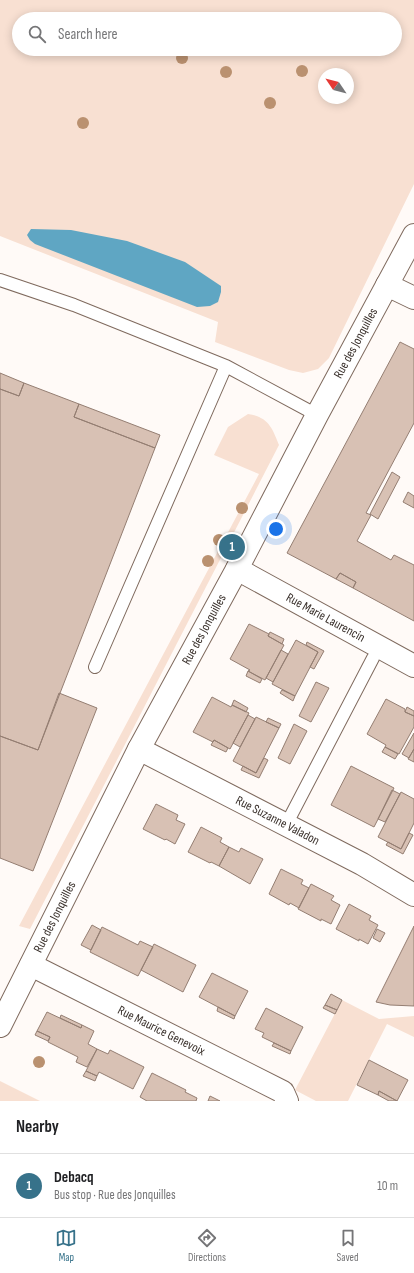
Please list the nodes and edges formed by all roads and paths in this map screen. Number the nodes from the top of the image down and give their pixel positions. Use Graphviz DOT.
graph roads {
  1 [pos="413,239"];
  2 [pos="0,280"];
  3 [pos="387,285"];
  4 [pos="414,298"];
  5 [pos="226,366"];
  6 [pos="317,415"];
  7 [pos="237,569"];
  8 [pos="373,658"];
  9 [pos="414,666"];
  10 [pos="95,667"];
  11 [pos="139,749"];
  12 [pos="286,825"];
  13 [pos="414,895"];
  14 [pos="31,965"];
  15 [pos="0,1026"];
  16 [pos="287,1101"];
  1 -- 3 [label="street, Rue des Jonquilles"];
  2 -- 5 [label="lane"];
  3 -- 4 [label="street"];
  3 -- 6 [label="street, Rue des Jonquilles"];
  5 -- 6 [label="lane"];
  5 -- 10 [label="lane"];
  6 -- 7 [label="street, Rue des Jonquilles"];
  7 -- 9 [label="street, Rue Marie Laurencin"];
  7 -- 11 [label="street, Rue des Jonquilles"];
  8 -- 12 [label="lane"];
  11 -- 12 [label="street, Rue Suzanne Valadon"];
  11 -- 14 [label="street, Rue des Jonquilles"];
  12 -- 13 [label="street, Rue Suzanne Valadon"];
  14 -- 15 [label="street, Rue des Jonquilles"];
  14 -- 16 [label="street, Rue Maurice Genevoix"];
}
